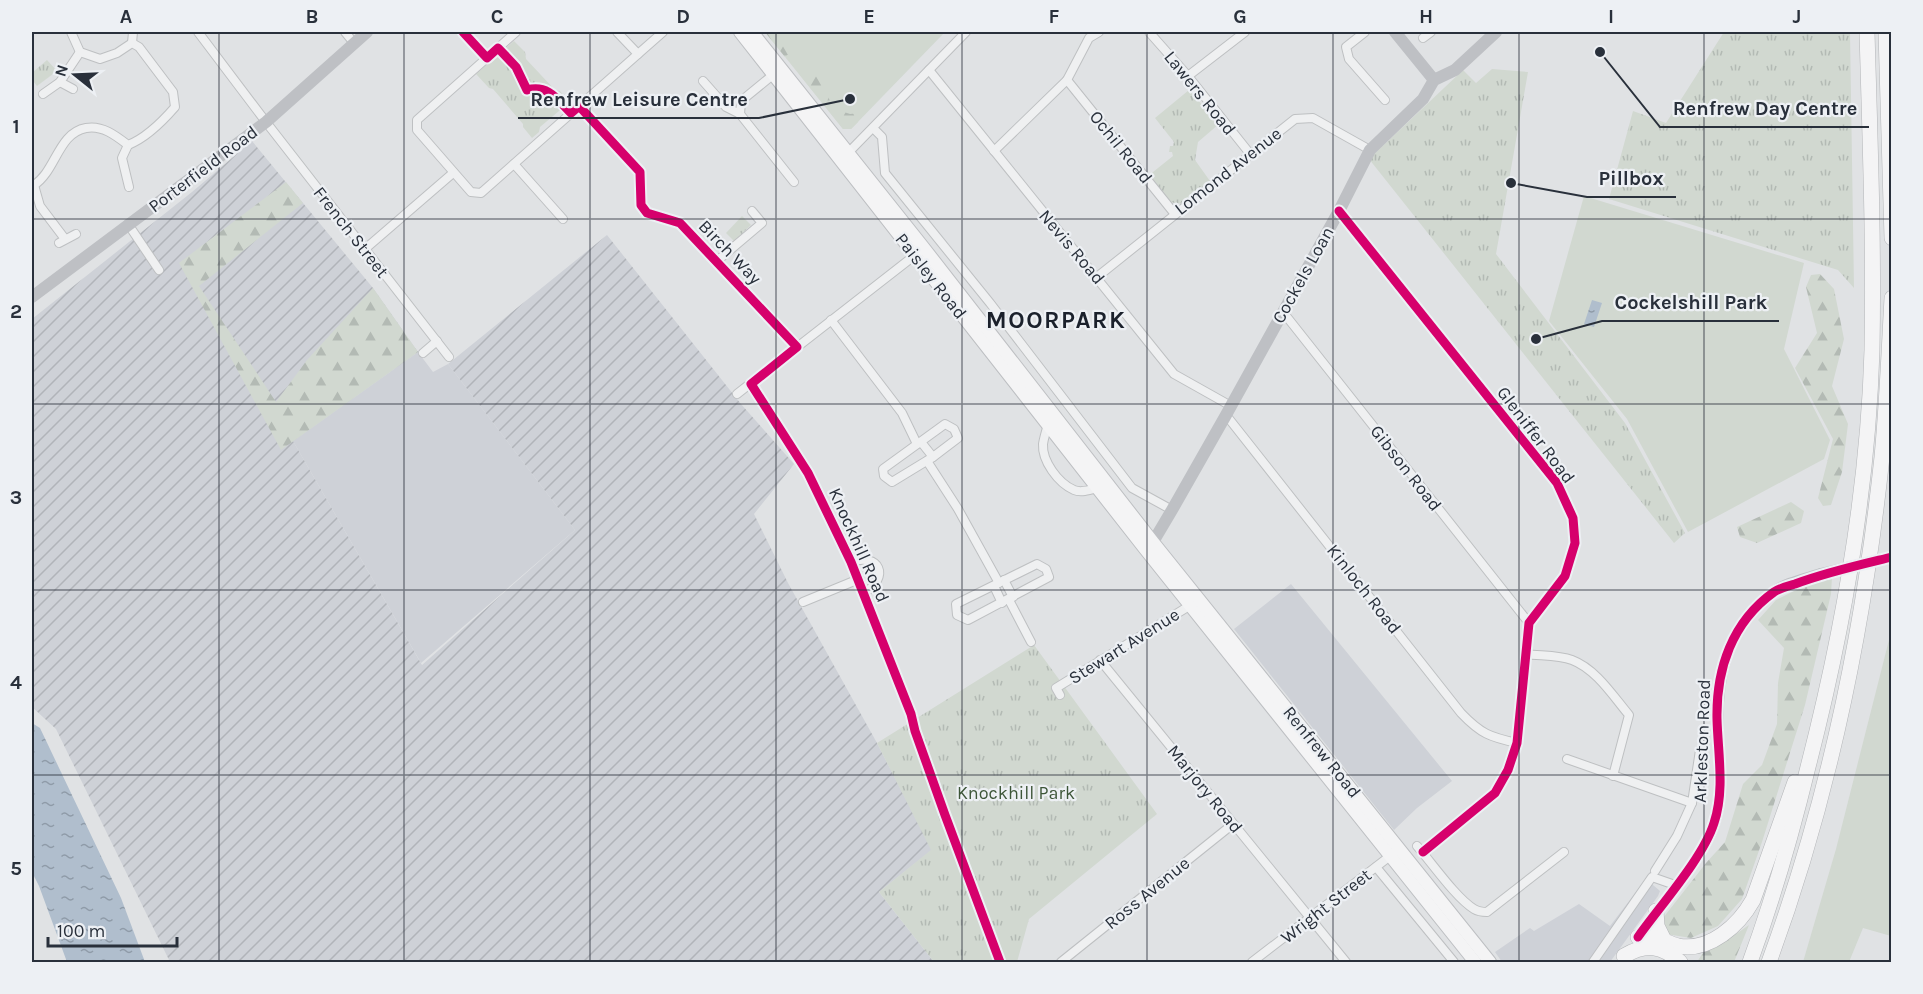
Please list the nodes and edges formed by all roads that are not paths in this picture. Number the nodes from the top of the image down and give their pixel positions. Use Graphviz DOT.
graph roads {
  1 [pos="71,32"];
  2 [pos="133,32"];
  3 [pos="198,32"];
  4 [pos="345,32"];
  5 [pos="367,32"];
  6 [pos="463,32"];
  7 [pos="516,32"];
  8 [pos="617,32"];
  9 [pos="663,32"];
  10 [pos="740,32"];
  11 [pos="752,32"];
  12 [pos="966,32"];
  13 [pos="1099,32"];
  14 [pos="1149,32"];
  15 [pos="1245,32"];
  16 [pos="1365,32"];
  17 [pos="1395,32"];
  18 [pos="1431,32"];
  19 [pos="1496,32"];
  20 [pos="1867,32"];
  21 [pos="1886,32"];
  22 [pos="1087,35"];
  23 [pos="1423,38"];
  24 [pos="132,43"];
  25 [pos="354,43"];
  26 [pos="80,52"];
  27 [pos="638,54"];
  28 [pos="487,58"];
  29 [pos="929,70"];
  30 [pos="774,74"];
  31 [pos="1188,76"];
  32 [pos="1067,80"];
  33 [pos="1434,80"];
  34 [pos="704,81"];
  35 [pos="60,82"];
  36 [pos="73,89"];
  37 [pos="43,94"];
  38 [pos="1384,100"];
  39 [pos="579,106"];
  40 [pos="740,114"];
  41 [pos="266,122"];
  42 [pos="873,128"];
  43 [pos="128,144"];
  44 [pos="1370,150"];
  45 [pos="994,151"];
  46 [pos="1251,155"];
  47 [pos="844,156"];
  48 [pos="514,164"];
  49 [pos="453,173"];
  50 [pos="794,182"];
  51 [pos="33,185"];
  52 [pos="129,187"];
  53 [pos="752,211"];
  54 [pos="1340,211"];
  55 [pos="1174,213"];
  56 [pos="563,219"];
  57 [pos="128,224"];
  58 [pos="76,234"];
  59 [pos="1892,238"];
  60 [pos="365,249"];
  61 [pos="919,251"];
  62 [pos="717,261"];
  63 [pos="159,270"];
  64 [pos="1097,277"];
  65 [pos="32,297"];
  66 [pos="1892,297"];
  67 [pos="1283,312"];
  68 [pos="831,320"];
  69 [pos="437,341"];
  70 [pos="797,347"];
  71 [pos="423,353"];
  72 [pos="449,357"];
  73 [pos="751,384"];
  74 [pos="737,394"];
  75 [pos="1228,411"];
  76 [pos="1048,425"];
  77 [pos="917,445"];
  78 [pos="927,460"];
  79 [pos="1097,488"];
  80 [pos="1172,510"];
  81 [pos="1149,546"];
  82 [pos="1892,557"];
  83 [pos="851,562"];
  84 [pos="859,579"];
  85 [pos="999,583"];
  86 [pos="864,593"];
  87 [pos="1008,600"];
  88 [pos="803,602"];
  89 [pos="1194,602"];
  90 [pos="1529,623"];
  91 [pos="1031,642"];
  92 [pos="1526,654"];
  93 [pos="1100,660"];
  94 [pos="1831,676"];
  95 [pos="1060,695"];
  96 [pos="915,731"];
  97 [pos="1517,743"];
  98 [pos="1700,750"];
  99 [pos="1567,759"];
  100 [pos="1613,776"];
  101 [pos="1692,803"];
  102 [pos="1816,808"];
  103 [pos="1233,824"];
  104 [pos="1564,852"];
  105 [pos="1395,853"];
  106 [pos="1376,867"];
  107 [pos="1655,871"];
  108 [pos="1676,885"];
  109 [pos="1656,911"];
  110 [pos="1309,918"];
  111 [pos="1638,937"];
  112 [pos="1664,940"];
  113 [pos="1622,959"];
  114 [pos="1061,963"];
  115 [pos="1252,963"];
  116 [pos="1346,963"];
  117 [pos="1454,963"];
  118 [pos="1475,963"];
  119 [pos="1490,963"];
  120 [pos="1593,963"];
  121 [pos="1680,963"];
  122 [pos="1750,963"];
  123 [pos="1769,963"];
  124 [pos="1777,963"];
  1 -- 26 [label="street"];
  2 -- 24 [label="street"];
  3 -- 41 [label="street, French Street"];
  4 -- 25 [label="street"];
  5 -- 25 [label="street, Porterfield Road"];
  6 -- 28 [label="street"];
  7 -- 28 [label="street"];
  8 -- 27 [label="street"];
  9 -- 27 [label="street"];
  10 -- 30 [label="main road, Paisley Road"];
  11 -- 47 [label="main road, Paisley Road"];
  12 -- 29 [label="street"];
  13 -- 22 [label="street"];
  14 -- 31 [label="street, Lawers Road"];
  15 -- 31 [label="street"];
  16 -- 38 [label="street"];
  17 -- 33 [label="street"];
  18 -- 23 [label="street"];
  19 -- 33 [label="street, Cockels Loan"];
  20 -- 94 [label="highway"];
  21 -- 59 [label="highway"];
  22 -- 32 [label="street"];
  24 -- 26 [label="street"];
  24 -- 43 [label="street"];
  25 -- 41 [label="street, Porterfield Road"];
  26 -- 35 [label="street"];
  27 -- 39 [label="street"];
  28 -- 49 [label="street"];
  29 -- 42 [label="street"];
  29 -- 45 [label="street, Nevis Road"];
  30 -- 40 [label="street"];
  30 -- 47 [label="main road, Paisley Road"];
  31 -- 46 [label="street, Lawers Road"];
  32 -- 45 [label="street"];
  32 -- 55 [label="street, Ochil Road"];
  33 -- 44 [label="street, Cockels Loan"];
  34 -- 40 [label="street"];
  35 -- 36 [label="street"];
  35 -- 37 [label="street"];
  39 -- 48 [label="street"];
  39 -- 62 [label="street, Birch Way"];
  40 -- 50 [label="street"];
  41 -- 57 [label="street, Porterfield Road"];
  41 -- 60 [label="street, French Street"];
  42 -- 47 [label="street"];
  42 -- 80 [label="street, Paisley Road"];
  43 -- 51 [label="street"];
  43 -- 52 [label="street"];
  44 -- 46 [label="street, Lomond Avenue"];
  44 -- 54 [label="street, Cockels Loan"];
  45 -- 64 [label="street, Nevis Road"];
  46 -- 55 [label="street, Lomond Avenue"];
  47 -- 61 [label="main road, Paisley Road"];
  48 -- 49 [label="street"];
  48 -- 56 [label="street"];
  49 -- 60 [label="street"];
  51 -- 58 [label="street"];
  53 -- 62 [label="street"];
  54 -- 67 [label="street, Cockels Loan"];
  54 -- 90 [label="street, Gleniffer Road"];
  55 -- 64 [label="street, Lomond Avenue"];
  57 -- 63 [label="street"];
  57 -- 65 [label="street, Porterfield Road"];
  60 -- 69 [label="street, French Street"];
  61 -- 68 [label="street"];
  61 -- 76 [label="main road, Paisley Road"];
  61 -- 81 [label="main road, Paisley Road"];
  62 -- 70 [label="street, Birch Way"];
  64 -- 75 [label="street, Nevis Road"];
  66 -- 102 [label="highway"];
  67 -- 75 [label="street, Cockels Loan"];
  67 -- 90 [label="street, Gibson Road"];
  68 -- 70 [label="street"];
  68 -- 77 [label="street"];
  69 -- 71 [label="street"];
  69 -- 72 [label="street, French Street"];
  70 -- 73 [label="street"];
  73 -- 74 [label="street"];
  73 -- 83 [label="street, Knockhill Road"];
  75 -- 80 [label="street, Cockels Loan"];
  75 -- 97 [label="street, Kinloch Road"];
  76 -- 79 [label="main road, Paisley Road"];
  76 -- 79 [label="street"];
  77 -- 78 [label="street"];
  77 -- 78 [label="street"];
  77 -- 78 [label="street"];
  77 -- 78 [label="street"];
  78 -- 85 [label="street"];
  79 -- 81 [label="main road, Paisley Road"];
  80 -- 81 [label="street, Cockels Loan"];
  81 -- 89 [label="main road, Renfrew Road"];
  82 -- 108 [label="street, Arkleston Road, bridge"];
  83 -- 84 [label="street, Knockhill Road"];
  83 -- 86 [label="street, Knockhill Road"];
  84 -- 86 [label="street, Knockhill Road"];
  84 -- 88 [label="street, Knockhill Road"];
  85 -- 87 [label="street"];
  85 -- 87 [label="street"];
  85 -- 87 [label="street"];
  86 -- 96 [label="street, Knockhill Road"];
  87 -- 91 [label="street"];
  89 -- 93 [label="street, Stewart Avenue"];
  89 -- 105 [label="main road, Renfrew Road"];
  90 -- 92 [label="street"];
  92 -- 97 [label="street"];
  92 -- 100 [label="street"];
  93 -- 95 [label="street, Stewart Avenue"];
  93 -- 103 [label="street, Marjory Road"];
  94 -- 112 [label="highway"];
  94 -- 122 [label="highway"];
  97 -- 104 [label="street"];
  98 -- 101 [label="street"];
  99 -- 100 [label="street"];
  100 -- 101 [label="street"];
  101 -- 107 [label="street"];
  102 -- 123 [label="highway"];
  102 -- 124 [label="highway"];
  103 -- 110 [label="street, Marjory Road"];
  103 -- 114 [label="street, Ross Avenue"];
  105 -- 106 [label="street, Wright Street"];
  105 -- 118 [label="main road, Renfrew Road"];
  105 -- 119 [label="main road, Renfrew Road"];
  106 -- 110 [label="street, Wright Street"];
  106 -- 117 [label="street"];
  108 -- 109 [label="street, Arkleston Road"];
  108 -- 120 [label="street"];
  109 -- 111 [label="street, Arkleston Road"];
  109 -- 112 [label="highway"];
  110 -- 115 [label="street, Wright Street"];
  110 -- 116 [label="street, Marjory Road"];
  111 -- 112 [label="highway"];
  111 -- 113 [label="main road, Arkleston Road"];
  113 -- 121 [label="highway"];
}
